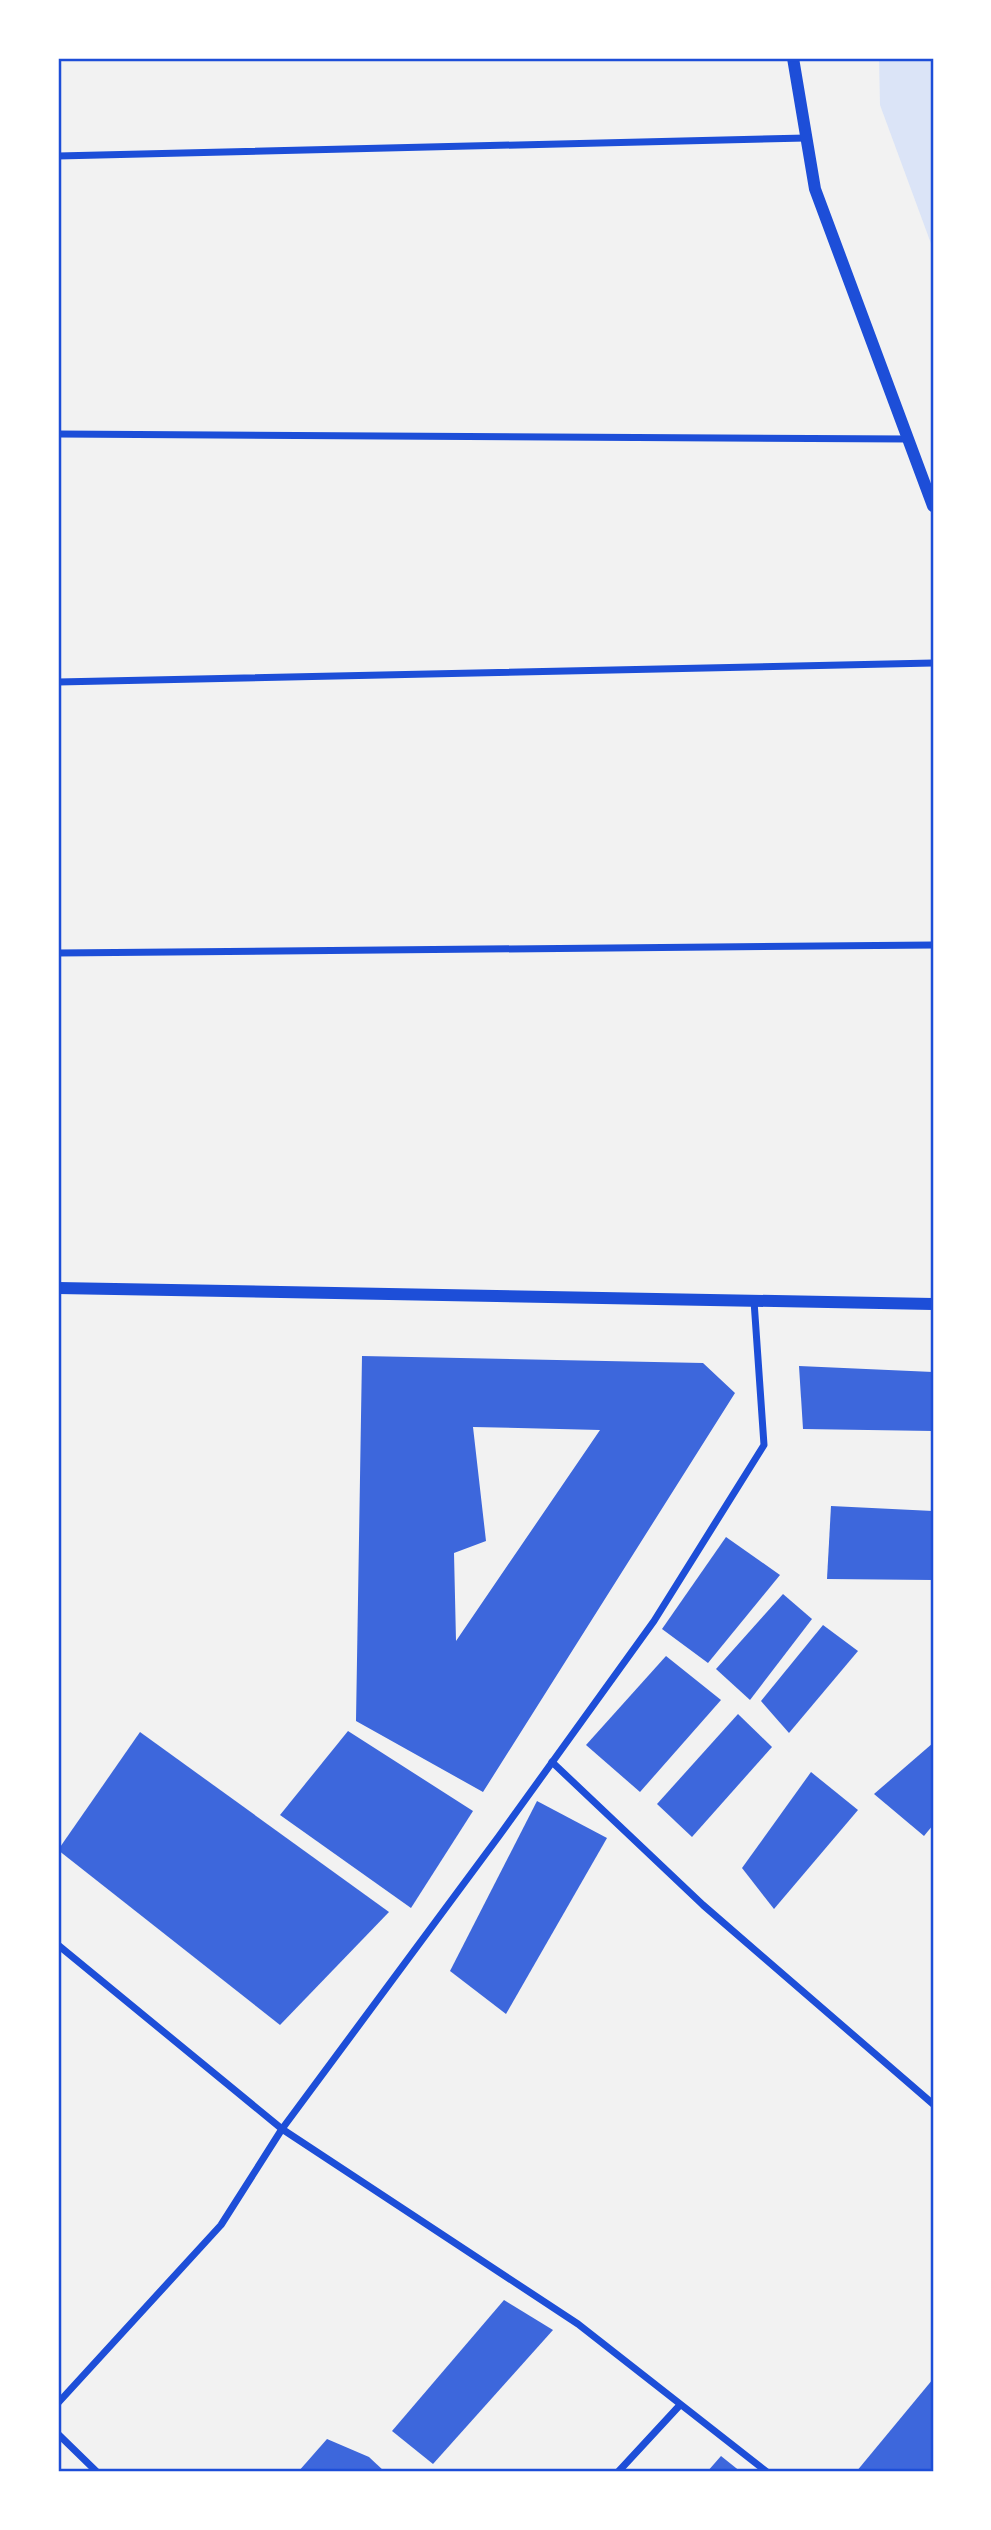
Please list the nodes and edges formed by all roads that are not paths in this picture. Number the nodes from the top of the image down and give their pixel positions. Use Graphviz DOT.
graph roads {
  1 [pos="793,58"];
  2 [pos="806,138"];
  3 [pos="58,156"];
  4 [pos="58,434"];
  5 [pos="908,439"];
  6 [pos="933,506"];
  7 [pos="933,663"];
  8 [pos="58,682"];
  9 [pos="933,946"];
  10 [pos="58,953"];
  11 [pos="58,1288"];
  12 [pos="754,1301"];
  13 [pos="933,1304"];
  14 [pos="552,1762"];
  15 [pos="58,1945"];
  16 [pos="933,2104"];
  17 [pos="282,2129"];
  18 [pos="58,2403"];
  19 [pos="680,2405"];
  20 [pos="58,2434"];
  21 [pos="97,2472"];
  22 [pos="618,2472"];
  23 [pos="766,2472"];
  1 -- 2 [label="street"];
  2 -- 3 [label="street"];
  2 -- 5 [label="street"];
  4 -- 5 [label="street"];
  5 -- 6 [label="street"];
  7 -- 8 [label="street"];
  9 -- 10 [label="street"];
  11 -- 12 [label="street"];
  12 -- 13 [label="street"];
  12 -- 14 [label="street"];
  14 -- 16 [label="street"];
  14 -- 17 [label="street"];
  15 -- 17 [label="street"];
  17 -- 18 [label="street"];
  17 -- 19 [label="street"];
  19 -- 22 [label="street"];
  19 -- 23 [label="street"];
  20 -- 21 [label="street"];
}
